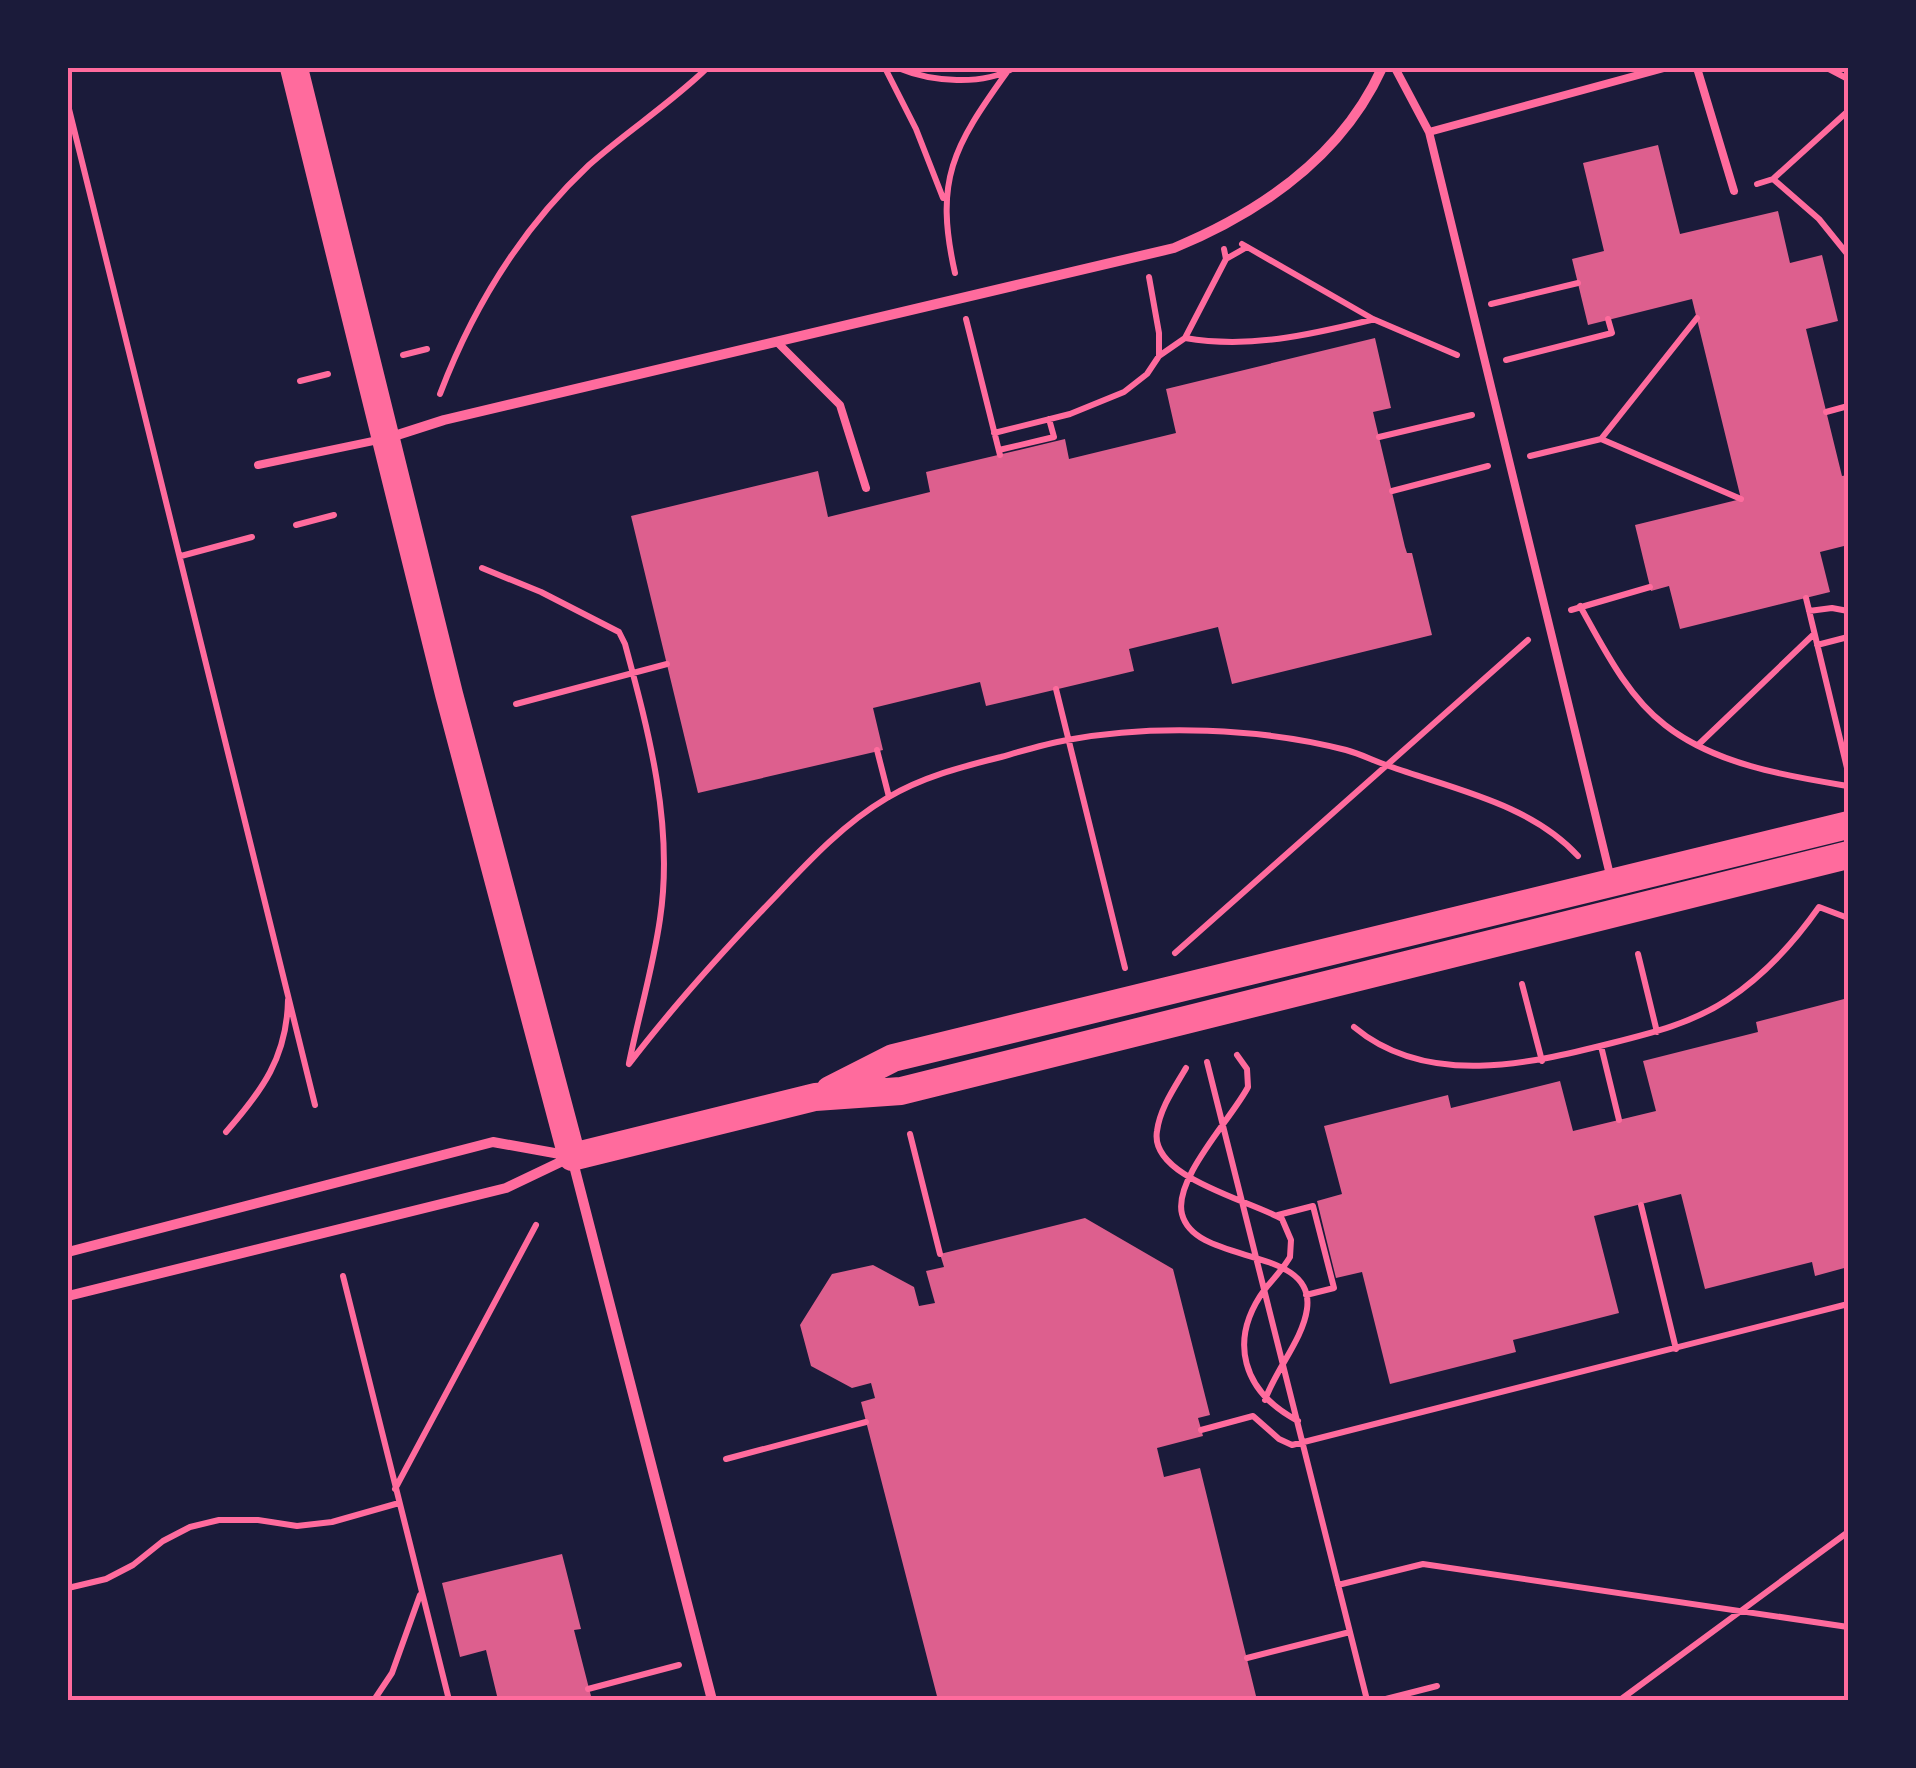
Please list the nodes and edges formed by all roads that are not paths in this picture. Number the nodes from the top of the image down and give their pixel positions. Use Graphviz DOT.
graph roads {
  1 [pos="294,68"];
  2 [pos="1382,68"];
  3 [pos="1395,68"];
  4 [pos="1664,68"];
  5 [pos="1697,68"];
  6 [pos="1429,132"];
  7 [pos="1734,192"];
  8 [pos="777,342"];
  9 [pos="387,438"];
  10 [pos="258,465"];
  11 [pos="866,488"];
  12 [pos="1848,825"];
  13 [pos="1848,855"];
  14 [pos="1612,883"];
  15 [pos="815,1097"];
  16 [pos="572,1156"];
  17 [pos="68,1252"];
  18 [pos="68,1296"];
  19 [pos="712,1700"];
  1 -- 9 [label="highway"];
  2 -- 8 [label="street"];
  3 -- 6 [label="lane"];
  4 -- 6 [label="lane"];
  5 -- 7 [label="lane"];
  6 -- 14 [label="lane"];
  8 -- 9 [label="street"];
  8 -- 11 [label="lane"];
  9 -- 10 [label="lane"];
  9 -- 16 [label="highway"];
  12 -- 14 [label="highway"];
  13 -- 15 [label="highway"];
  14 -- 15 [label="highway"];
  15 -- 16 [label="highway"];
  16 -- 17 [label="street"];
  16 -- 18 [label="street"];
  16 -- 19 [label="street"];
}
